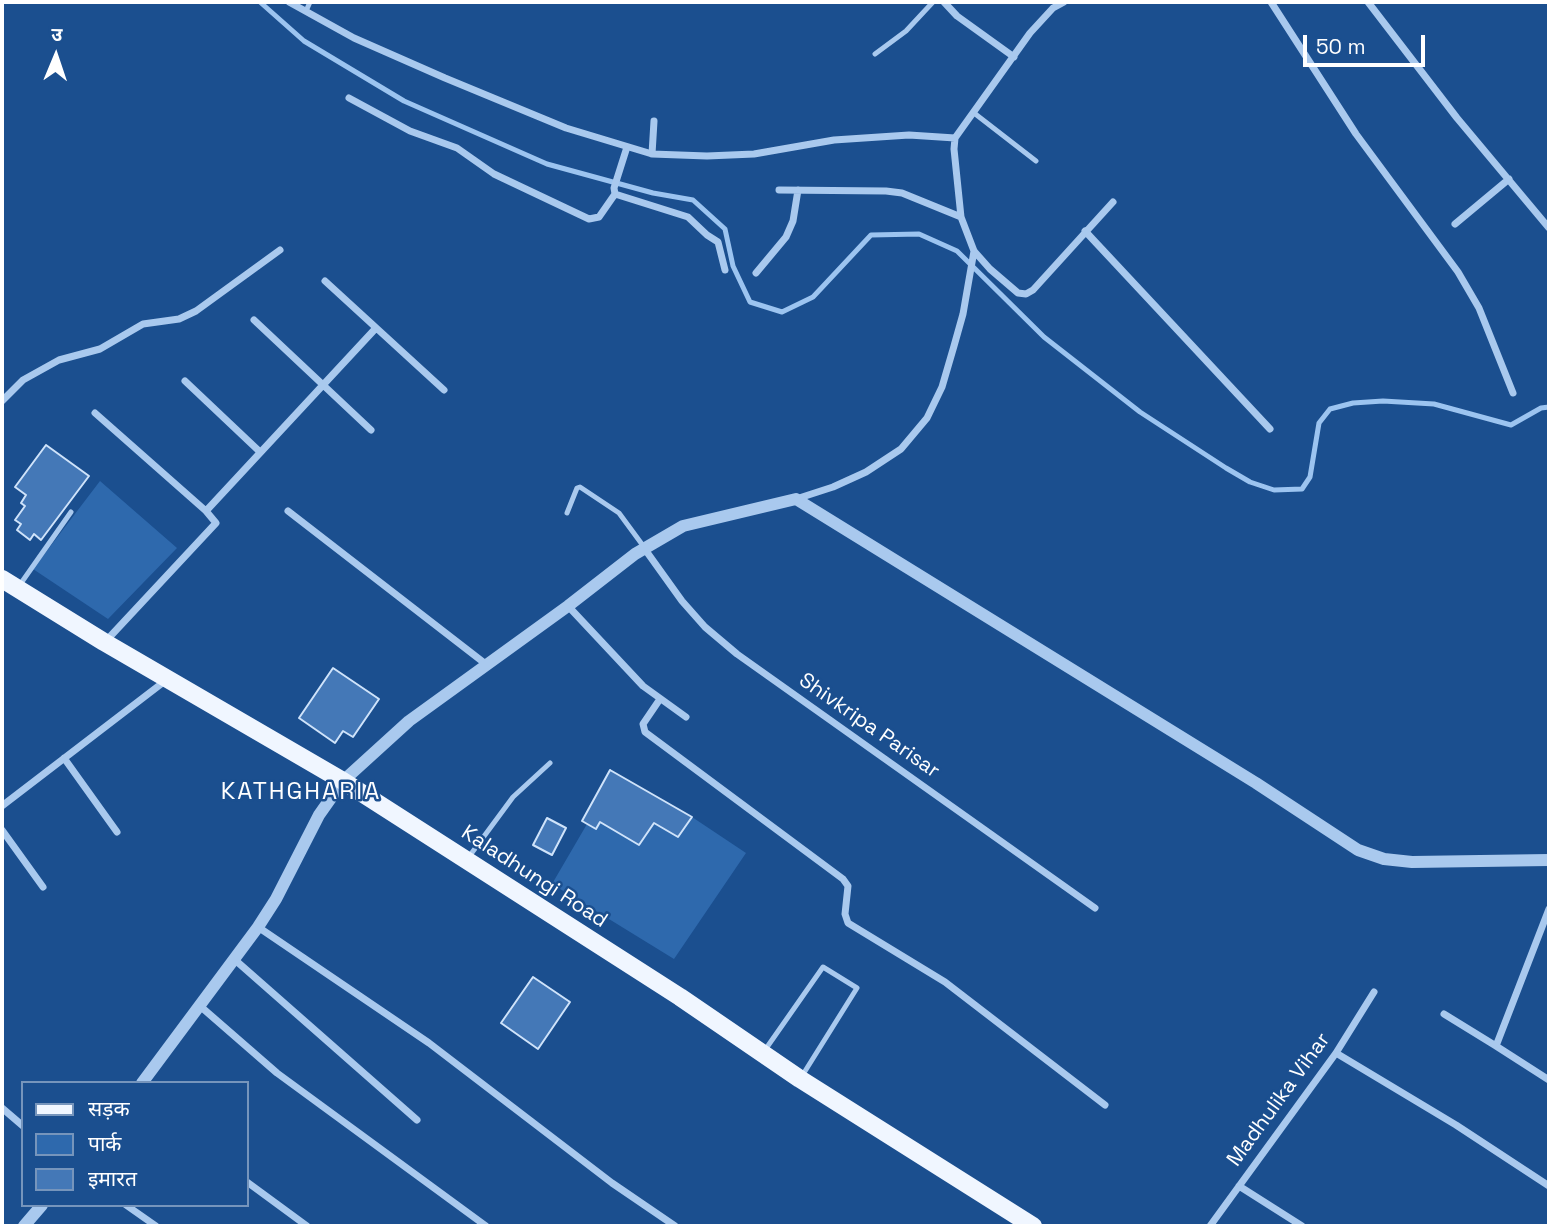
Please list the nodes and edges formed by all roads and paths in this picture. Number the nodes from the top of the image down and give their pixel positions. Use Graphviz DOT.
graph roads {
  1 [pos="289,2"];
  2 [pos="310,2"];
  3 [pos="933,2"];
  4 [pos="944,2"];
  5 [pos="1271,2"];
  6 [pos="1368,2"];
  7 [pos="1059,3"];
  8 [pos="306,11"];
  9 [pos="875,54"];
  10 [pos="1013,57"];
  11 [pos="349,98"];
  12 [pos="974,113"];
  13 [pos="654,121"];
  14 [pos="955,138"];
  15 [pos="627,148"];
  16 [pos="652,154"];
  17 [pos="1036,161"];
  18 [pos="1509,179"];
  19 [pos="779,190"];
  20 [pos="798,190"];
  21 [pos="615,191"];
  22 [pos="1113,202"];
  23 [pos="961,217"];
  24 [pos="1455,224"];
  25 [pos="1549,228"];
  26 [pos="1085,230"];
  27 [pos="280,250"];
  28 [pos="974,251"];
  29 [pos="725,270"];
  30 [pos="756,273"];
  31 [pos="325,281"];
  32 [pos="254,320"];
  33 [pos="376,328"];
  34 [pos="185,381"];
  35 [pos="323,387"];
  36 [pos="444,390"];
  37 [pos="1513,393"];
  38 [pos="3,397"];
  39 [pos="95,413"];
  40 [pos="1270,429"];
  41 [pos="371,430"];
  42 [pos="259,451"];
  43 [pos="796,499"];
  44 [pos="206,511"];
  45 [pos="288,511"];
  46 [pos="71,512"];
  47 [pos="566,513"];
  48 [pos="645,548"];
  49 [pos="8,585"];
  50 [pos="568,606"];
  51 [pos="104,642"];
  52 [pos="487,665"];
  53 [pos="167,679"];
  54 [pos="660,699"];
  55 [pos="686,718"];
  56 [pos="64,758"];
  57 [pos="550,763"];
  58 [pos="343,781"];
  59 [pos="2,806"];
  60 [pos="2,830"];
  61 [pos="117,832"];
  62 [pos="1549,860"];
  63 [pos="467,861"];
  64 [pos="43,887"];
  65 [pos="1096,908"];
  66 [pos="1549,909"];
  67 [pos="1547,920"];
  68 [pos="258,927"];
  69 [pos="234,959"];
  70 [pos="1374,992"];
  71 [pos="200,1006"];
  72 [pos="1444,1014"];
  73 [pos="1496,1045"];
  74 [pos="763,1052"];
  75 [pos="1336,1053"];
  76 [pos="800,1079"];
  77 [pos="1549,1080"];
  78 [pos="144,1081"];
  79 [pos="1105,1105"];
  80 [pos="2,1108"];
  81 [pos="417,1120"];
  82 [pos="21,1124"];
  83 [pos="248,1183"];
  84 [pos="1239,1186"];
  85 [pos="1549,1186"];
  86 [pos="40,1207"];
  87 [pos="129,1207"];
  88 [pos="24,1226"];
  89 [pos="156,1226"];
  90 [pos="307,1226"];
  91 [pos="486,1226"];
  92 [pos="675,1226"];
  93 [pos="1033,1226"];
  94 [pos="1210,1226"];
  95 [pos="1302,1226"];
  1 -- 8 [label="street"];
  2 -- 8 [label="lane"];
  3 -- 9 [label="lane"];
  4 -- 10 [label="street"];
  5 -- 37 [label="street"];
  6 -- 18 [label="street"];
  7 -- 10 [label="street"];
  8 -- 15 [label="street"];
  10 -- 12 [label="street"];
  11 -- 21 [label="street"];
  12 -- 14 [label="street"];
  12 -- 17 [label="lane"];
  13 -- 16 [label="street"];
  14 -- 16 [label="street"];
  14 -- 23 [label="street"];
  15 -- 16 [label="street"];
  15 -- 21 [label="street"];
  18 -- 24 [label="street"];
  18 -- 25 [label="street"];
  19 -- 20 [label="street"];
  20 -- 23 [label="street"];
  20 -- 30 [label="street"];
  21 -- 29 [label="street"];
  22 -- 26 [label="street"];
  23 -- 28 [label="street"];
  26 -- 28 [label="street"];
  26 -- 40 [label="street"];
  27 -- 38 [label="street"];
  28 -- 43 [label="street"];
  31 -- 33 [label="street"];
  32 -- 35 [label="street"];
  33 -- 35 [label="street"];
  33 -- 36 [label="street"];
  34 -- 42 [label="street"];
  35 -- 41 [label="street"];
  35 -- 42 [label="street"];
  39 -- 44 [label="street"];
  42 -- 44 [label="street"];
  43 -- 48 [label="street"];
  43 -- 62 [label="street"];
  44 -- 51 [label="street"];
  45 -- 52 [label="street"];
  46 -- 49 [label="lane"];
  47 -- 48 [label="lane"];
  48 -- 50 [label="street"];
  48 -- 65 [label="street, Shivkripa Parisar"];
  49 -- 51 [label="main road, Kaladhungi Road"];
  50 -- 52 [label="street"];
  50 -- 54 [label="street"];
  51 -- 53 [label="main road, Kaladhungi Road"];
  52 -- 58 [label="street"];
  53 -- 56 [label="street"];
  53 -- 58 [label="main road, Kaladhungi Road"];
  54 -- 55 [label="street"];
  54 -- 79 [label="street"];
  56 -- 59 [label="street"];
  56 -- 61 [label="street"];
  57 -- 63 [label="lane"];
  58 -- 63 [label="main road, Kaladhungi Road"];
  58 -- 68 [label="street"];
  60 -- 64 [label="street"];
  63 -- 74 [label="main road, Kaladhungi Road"];
  66 -- 67 [label="street"];
  67 -- 73 [label="street"];
  68 -- 69 [label="street"];
  68 -- 92 [label="street"];
  69 -- 71 [label="street"];
  69 -- 81 [label="street"];
  70 -- 75 [label="street, Madhulika Vihar"];
  71 -- 78 [label="street"];
  71 -- 91 [label="street"];
  72 -- 73 [label="street"];
  73 -- 77 [label="street"];
  74 -- 76 [label="main road, Kaladhungi Road"];
  74 -- 76 [label="lane"];
  75 -- 84 [label="street, Madhulika Vihar"];
  75 -- 85 [label="street"];
  76 -- 93 [label="main road, Kaladhungi Road"];
  80 -- 82 [label="street"];
  83 -- 90 [label="street"];
  84 -- 94 [label="street, Madhulika Vihar"];
  84 -- 95 [label="street"];
  86 -- 88 [label="street"];
  87 -- 89 [label="street"];
}
